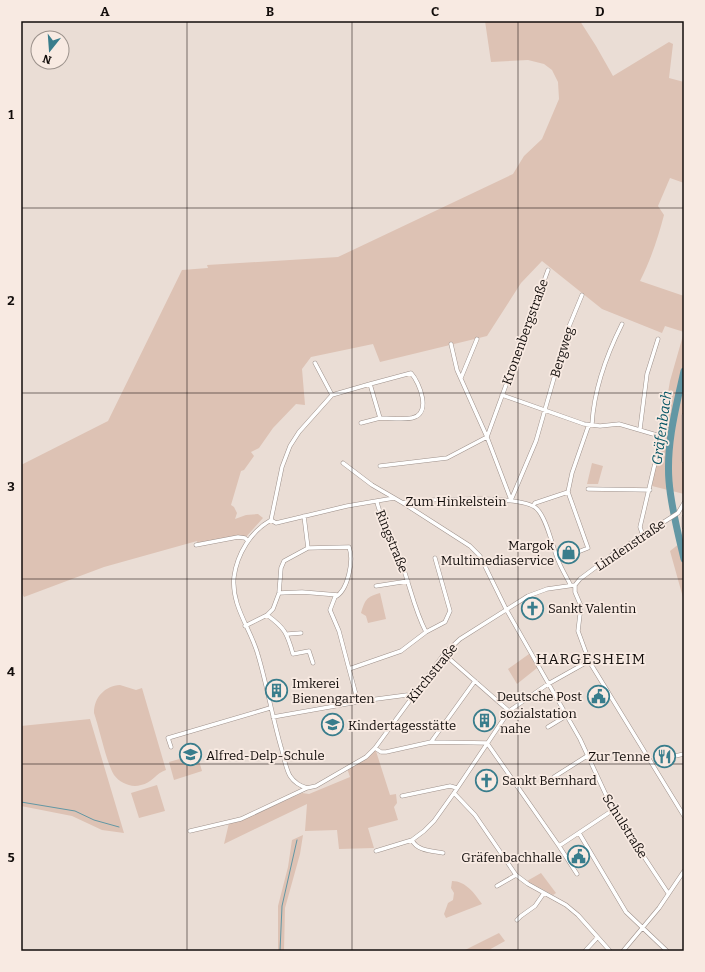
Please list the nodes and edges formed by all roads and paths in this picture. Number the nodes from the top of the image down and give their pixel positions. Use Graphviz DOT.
graph roads {
  1 [pos="548,270"];
  2 [pos="582,295"];
  3 [pos="622,324"];
  4 [pos="658,339"];
  5 [pos="477,340"];
  6 [pos="451,344"];
  7 [pos="315,363"];
  8 [pos="461,378"];
  9 [pos="370,384"];
  10 [pos="332,395"];
  11 [pos="502,395"];
  12 [pos="546,411"];
  13 [pos="684,416"];
  14 [pos="380,418"];
  15 [pos="361,423"];
  16 [pos="592,424"];
  17 [pos="640,429"];
  18 [pos="487,437"];
  19 [pos="684,461"];
  20 [pos="343,464"];
  21 [pos="380,466"];
  22 [pos="588,489"];
  23 [pos="650,490"];
  24 [pos="568,492"];
  25 [pos="394,498"];
  26 [pos="511,500"];
  27 [pos="377,502"];
  28 [pos="403,503"];
  29 [pos="684,503"];
  30 [pos="533,506"];
  31 [pos="679,512"];
  32 [pos="684,514"];
  33 [pos="304,516"];
  34 [pos="684,517"];
  35 [pos="271,520"];
  36 [pos="684,527"];
  37 [pos="643,536"];
  38 [pos="248,541"];
  39 [pos="196,545"];
  40 [pos="308,548"];
  41 [pos="435,558"];
  42 [pos="558,560"];
  43 [pos="408,581"];
  44 [pos="570,584"];
  45 [pos="575,585"];
  46 [pos="376,586"];
  47 [pos="279,593"];
  48 [pos="339,595"];
  49 [pos="506,609"];
  50 [pos="267,615"];
  51 [pos="245,626"];
  52 [pos="426,632"];
  53 [pos="301,633"];
  54 [pos="288,634"];
  55 [pos="444,654"];
  56 [pos="589,661"];
  57 [pos="313,663"];
  58 [pos="349,669"];
  59 [pos="475,682"];
  60 [pos="548,684"];
  61 [pos="412,697"];
  62 [pos="358,702"];
  63 [pos="270,708"];
  64 [pos="509,711"];
  65 [pos="566,716"];
  66 [pos="273,717"];
  67 [pos="548,727"];
  68 [pos="431,742"];
  69 [pos="487,743"];
  70 [pos="171,747"];
  71 [pos="375,748"];
  72 [pos="684,754"];
  73 [pos="587,756"];
  74 [pos="675,756"];
  75 [pos="554,777"];
  76 [pos="307,788"];
  77 [pos="457,788"];
  78 [pos="454,793"];
  79 [pos="402,796"];
  80 [pos="613,810"];
  81 [pos="684,816"];
  82 [pos="190,831"];
  83 [pos="578,833"];
  84 [pos="412,840"];
  85 [pos="559,846"];
  86 [pos="376,851"];
  87 [pos="443,852"];
  88 [pos="684,871"];
  89 [pos="577,874"];
  90 [pos="516,875"];
  91 [pos="497,886"];
  92 [pos="544,892"];
  93 [pos="668,893"];
  94 [pos="517,920"];
  95 [pos="643,929"];
  96 [pos="598,938"];
  97 [pos="666,950"];
  98 [pos="585,951"];
  99 [pos="610,951"];
  100 [pos="623,951"];
  1 -- 11 [label="street, Kronenbergstraße"];
  2 -- 12 [label="street, Bergweg"];
  3 -- 16 [label="street"];
  4 -- 17 [label="street"];
  5 -- 8 [label="street"];
  6 -- 8 [label="street"];
  7 -- 10 [label="street"];
  8 -- 18 [label="street"];
  9 -- 10 [label="street"];
  9 -- 14 [label="street"];
  9 -- 14 [label="street"];
  10 -- 35 [label="street"];
  11 -- 12 [label="street, Kronenbergstraße"];
  11 -- 18 [label="street, Kronenbergstraße"];
  12 -- 16 [label="street"];
  12 -- 26 [label="street, Bergweg"];
  13 -- 19 [label="street"];
  14 -- 15 [label="street"];
  16 -- 17 [label="street"];
  16 -- 24 [label="street"];
  17 -- 23 [label="street"];
  18 -- 21 [label="street"];
  18 -- 26 [label="street"];
  20 -- 25 [label="street, Zum Hinkelstein"];
  22 -- 23 [label="street"];
  23 -- 37 [label="street"];
  24 -- 30 [label="street"];
  24 -- 42 [label="street"];
  25 -- 27 [label="street"];
  25 -- 28 [label="street, Zum Hinkelstein"];
  26 -- 28 [label="street, Zum Hinkelstein"];
  26 -- 30 [label="street, Zum Hinkelstein"];
  27 -- 33 [label="street"];
  27 -- 43 [label="street, Ringstraße"];
  28 -- 49 [label="street, Schulstraße"];
  29 -- 31 [label="street, Lindenstraße"];
  30 -- 42 [label="street"];
  31 -- 32 [label="street"];
  31 -- 37 [label="street, Lindenstraße"];
  33 -- 35 [label="street"];
  33 -- 40 [label="street"];
  34 -- 36 [label="street"];
  35 -- 38 [label="street"];
  37 -- 45 [label="street, Lindenstraße"];
  38 -- 39 [label="street"];
  38 -- 51 [label="street"];
  40 -- 47 [label="street"];
  40 -- 48 [label="street"];
  41 -- 52 [label="street"];
  42 -- 44 [label="street"];
  43 -- 46 [label="street, Ringstraße"];
  43 -- 52 [label="street, Ringstraße"];
  44 -- 45 [label="street, Kirchstraße"];
  44 -- 49 [label="street, Kirchstraße"];
  45 -- 56 [label="street"];
  47 -- 48 [label="street"];
  47 -- 50 [label="street"];
  48 -- 58 [label="street"];
  49 -- 55 [label="street, Kirchstraße"];
  49 -- 60 [label="street, Schulstraße"];
  50 -- 51 [label="street"];
  50 -- 54 [label="street"];
  51 -- 63 [label="street"];
  52 -- 58 [label="street"];
  53 -- 54 [label="street"];
  54 -- 57 [label="street"];
  55 -- 59 [label="street"];
  55 -- 61 [label="street, Kirchstraße"];
  56 -- 60 [label="street"];
  56 -- 81 [label="street"];
  58 -- 62 [label="street"];
  59 -- 64 [label="street"];
  59 -- 68 [label="street"];
  60 -- 64 [label="street"];
  60 -- 65 [label="street, Schulstraße"];
  61 -- 62 [label="street"];
  61 -- 71 [label="street, Kirchstraße"];
  62 -- 66 [label="street"];
  63 -- 66 [label="street"];
  63 -- 70 [label="street"];
  64 -- 69 [label="street"];
  65 -- 67 [label="street"];
  65 -- 73 [label="street, Schulstraße"];
  66 -- 76 [label="street"];
  68 -- 69 [label="street"];
  68 -- 71 [label="street"];
  69 -- 77 [label="street"];
  69 -- 85 [label="street"];
  71 -- 76 [label="street, Kirchstraße"];
  72 -- 74 [label="street"];
  73 -- 75 [label="street"];
  73 -- 80 [label="street, Schulstraße"];
  76 -- 82 [label="street, Kirchstraße"];
  77 -- 78 [label="street"];
  77 -- 79 [label="street"];
  78 -- 84 [label="street"];
  78 -- 90 [label="street"];
  80 -- 83 [label="street"];
  80 -- 93 [label="street, Schulstraße"];
  83 -- 85 [label="street"];
  83 -- 95 [label="street"];
  84 -- 86 [label="street"];
  84 -- 87 [label="street"];
  85 -- 89 [label="street"];
  88 -- 93 [label="street"];
  90 -- 91 [label="street"];
  90 -- 92 [label="street"];
  92 -- 94 [label="street"];
  92 -- 96 [label="street"];
  93 -- 95 [label="street"];
  95 -- 97 [label="street"];
  95 -- 100 [label="street"];
  96 -- 98 [label="street"];
  96 -- 99 [label="street"];
}
